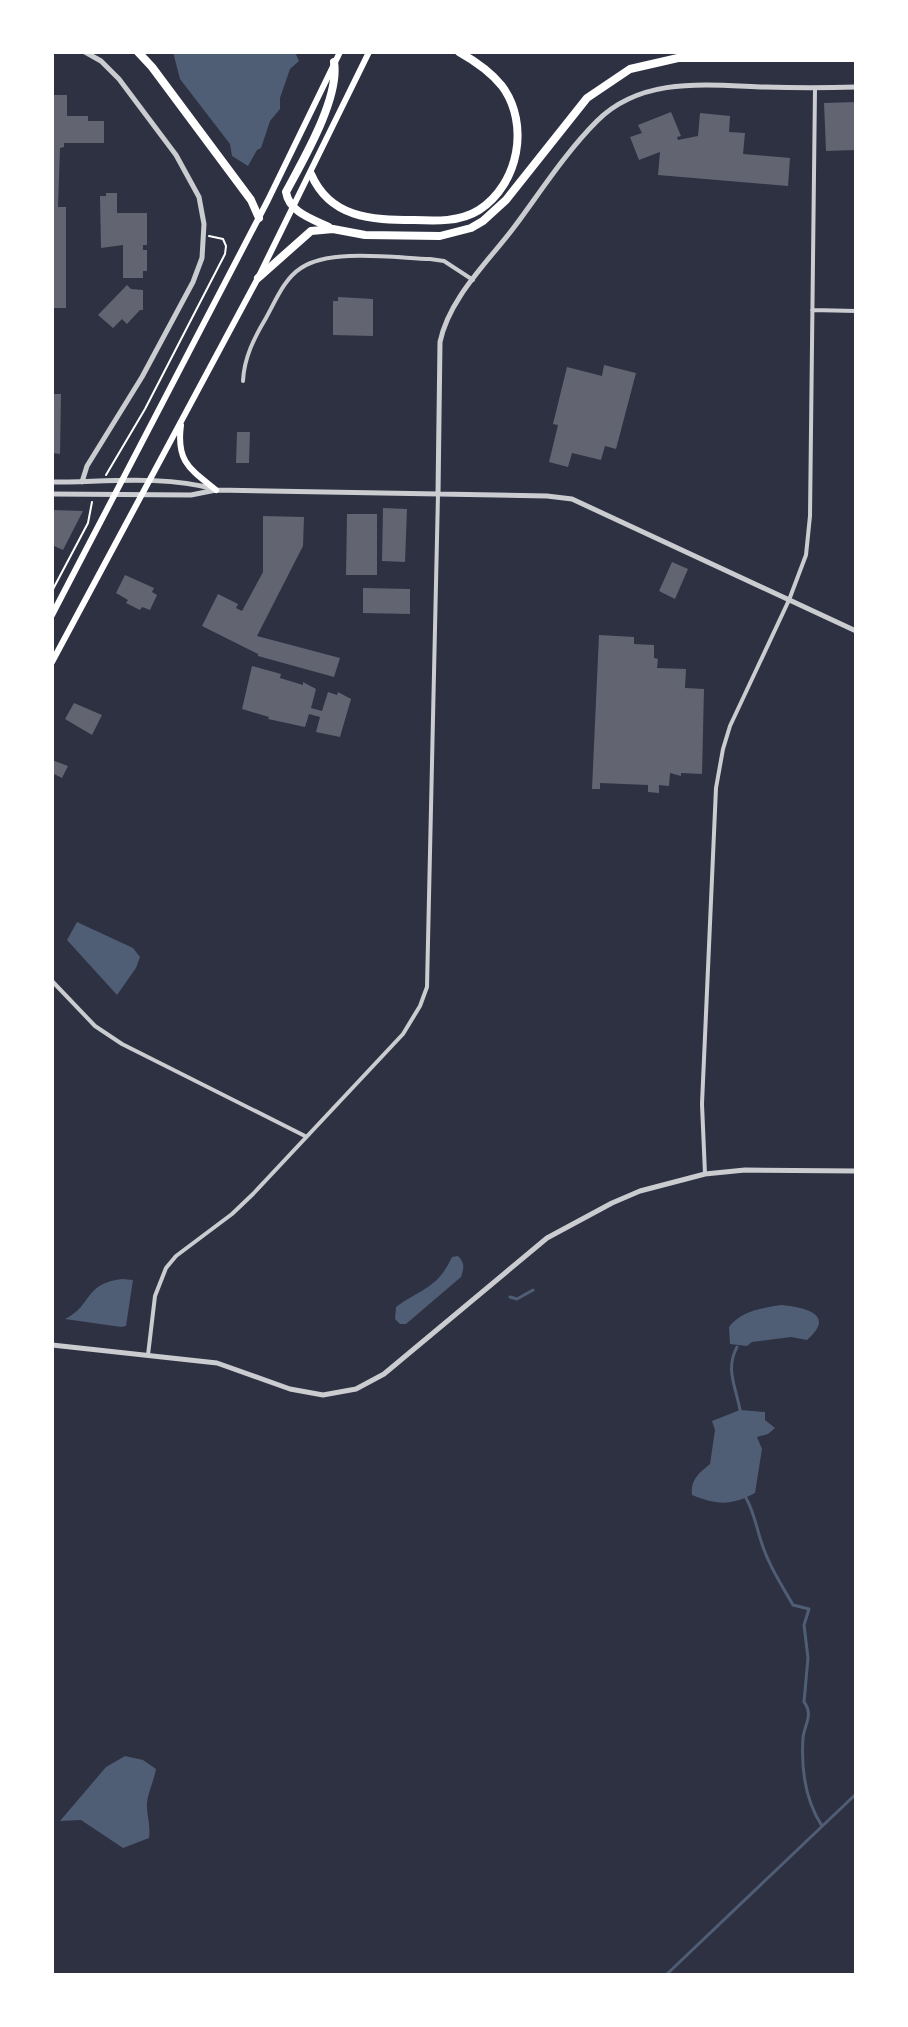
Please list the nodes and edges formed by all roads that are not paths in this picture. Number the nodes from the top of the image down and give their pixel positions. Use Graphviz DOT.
graph roads {
  1 [pos="85,52"];
  2 [pos="138,52"];
  3 [pos="340,52"];
  4 [pos="369,52"];
  5 [pos="459,52"];
  6 [pos="856,58"];
  7 [pos="335,61"];
  8 [pos="856,87"];
  9 [pos="815,89"];
  10 [pos="311,174"];
  11 [pos="294,208"];
  12 [pos="259,218"];
  13 [pos="333,229"];
  14 [pos="258,278"];
  15 [pos="473,280"];
  16 [pos="812,310"];
  17 [pos="856,311"];
  18 [pos="243,381"];
  19 [pos="184,415"];
  20 [pos="52,482"];
  21 [pos="82,482"];
  22 [pos="120,482"];
  23 [pos="148,482"];
  24 [pos="216,490"];
  25 [pos="52,494"];
  26 [pos="114,494"];
  27 [pos="438,494"];
  28 [pos="140,495"];
  29 [pos="789,600"];
  30 [pos="52,615"];
  31 [pos="856,631"];
  32 [pos="52,662"];
  33 [pos="52,981"];
  34 [pos="305,1136"];
  35 [pos="856,1171"];
  36 [pos="705,1174"];
  37 [pos="52,1345"];
  38 [pos="148,1356"];
  1 -- 21 [label="street"];
  2 -- 12 [label="highway"];
  3 -- 7 [label="main road"];
  4 -- 10 [label="main road"];
  5 -- 10 [label="highway"];
  6 -- 13 [label="highway"];
  7 -- 11 [label="highway"];
  7 -- 12 [label="main road"];
  8 -- 9 [label="street"];
  9 -- 15 [label="street"];
  9 -- 16 [label="street"];
  10 -- 11 [label="main road"];
  11 -- 13 [label="highway"];
  11 -- 14 [label="main road"];
  12 -- 22 [label="main road"];
  13 -- 14 [label="highway"];
  14 -- 19 [label="main road"];
  15 -- 18 [label="street"];
  15 -- 27 [label="street"];
  16 -- 17 [label="street"];
  16 -- 29 [label="street"];
  19 -- 23 [label="main road"];
  19 -- 24 [label="main road"];
  20 -- 21 [label="street"];
  21 -- 22 [label="street"];
  22 -- 23 [label="street"];
  22 -- 26 [label="main road"];
  23 -- 24 [label="street"];
  23 -- 28 [label="main road"];
  24 -- 27 [label="street"];
  24 -- 28 [label="street"];
  25 -- 26 [label="street"];
  26 -- 28 [label="street"];
  26 -- 30 [label="main road"];
  27 -- 29 [label="street"];
  27 -- 34 [label="street"];
  28 -- 32 [label="main road"];
  29 -- 31 [label="street"];
  29 -- 36 [label="street"];
  33 -- 34 [label="street"];
  34 -- 38 [label="street"];
  35 -- 36 [label="street"];
  36 -- 38 [label="street"];
  37 -- 38 [label="street"];
}
